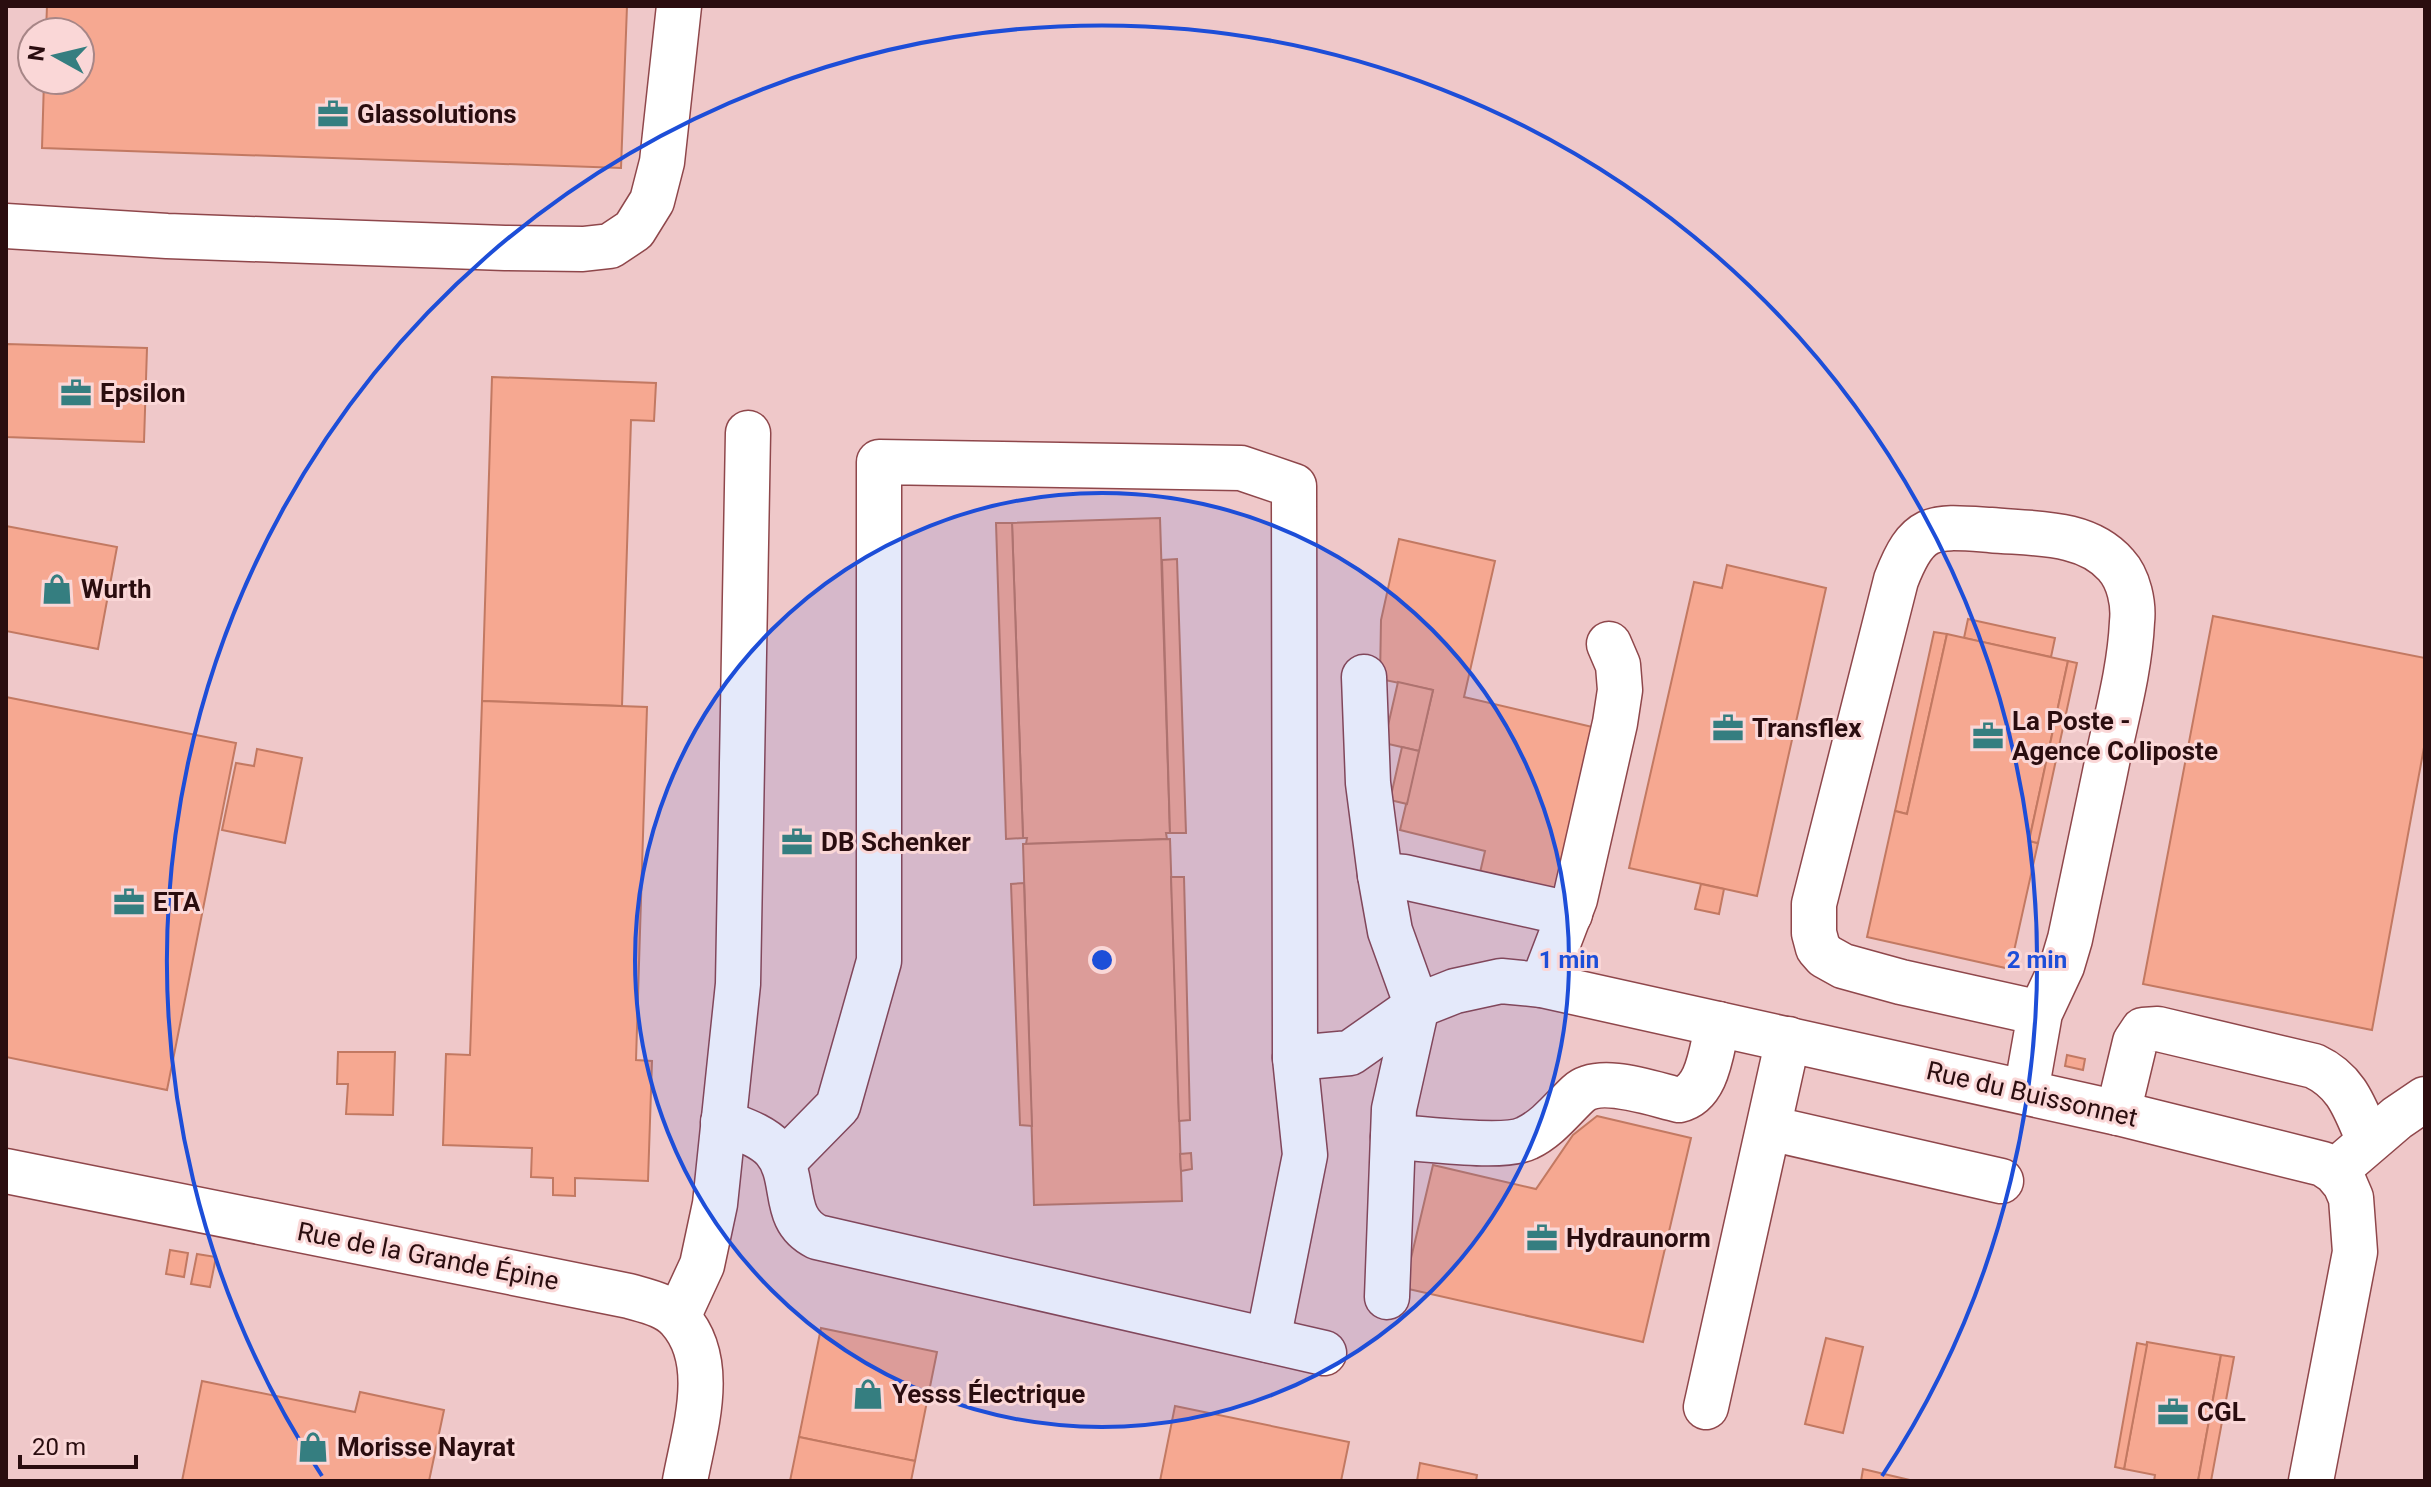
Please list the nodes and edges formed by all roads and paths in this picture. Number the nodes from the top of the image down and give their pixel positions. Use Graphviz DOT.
graph roads {
  1 [pos="679,6"];
  2 [pos="6,226"];
  3 [pos="748,433"];
  4 [pos="1609,644"];
  5 [pos="1364,677"];
  6 [pos="1380,875"];
  7 [pos="1570,914"];
  8 [pos="1542,985"];
  9 [pos="1417,1006"];
  10 [pos="2040,1013"];
  11 [pos="1718,1024"];
  12 [pos="1788,1039"];
  13 [pos="1295,1058"];
  14 [pos="2026,1092"];
  15 [pos="2425,1099"];
  16 [pos="2118,1113"];
  17 [pos="723,1122"];
  18 [pos="1769,1128"];
  19 [pos="1393,1137"];
  20 [pos="2369,1141"];
  21 [pos="783,1162"];
  22 [pos="6,1171"];
  23 [pos="2335,1172"];
  24 [pos="2001,1181"];
  25 [pos="1387,1297"];
  26 [pos="678,1317"];
  27 [pos="1268,1340"];
  28 [pos="1324,1353"];
  29 [pos="1706,1407"];
  30 [pos="685,1481"];
  31 [pos="2311,1481"];
  1 -- 2 [label="street"];
  3 -- 17 [label="street"];
  4 -- 7 [label="street"];
  5 -- 6 [label="street"];
  6 -- 7 [label="street"];
  6 -- 9 [label="street"];
  7 -- 8 [label="street"];
  8 -- 9 [label="street, Rue du Buissonnet"];
  8 -- 11 [label="street, Rue du Buissonnet"];
  9 -- 13 [label="street, Rue du Buissonnet"];
  9 -- 19 [label="street"];
  10 -- 10 [label="street"];
  10 -- 14 [label="street"];
  11 -- 12 [label="street, Rue du Buissonnet"];
  11 -- 19 [label="street"];
  12 -- 14 [label="street, Rue du Buissonnet"];
  12 -- 18 [label="street"];
  13 -- 21 [label="street"];
  13 -- 27 [label="street"];
  14 -- 16 [label="street, Rue du Buissonnet"];
  15 -- 20 [label="street"];
  16 -- 20 [label="street"];
  16 -- 23 [label="street, Rue du Buissonnet"];
  17 -- 21 [label="street"];
  17 -- 26 [label="street"];
  18 -- 24 [label="street"];
  18 -- 29 [label="street"];
  19 -- 25 [label="street"];
  20 -- 23 [label="street"];
  21 -- 27 [label="street"];
  22 -- 26 [label="street, Rue de la Grande Épine"];
  23 -- 31 [label="street"];
  26 -- 30 [label="street"];
  27 -- 28 [label="street"];
}
